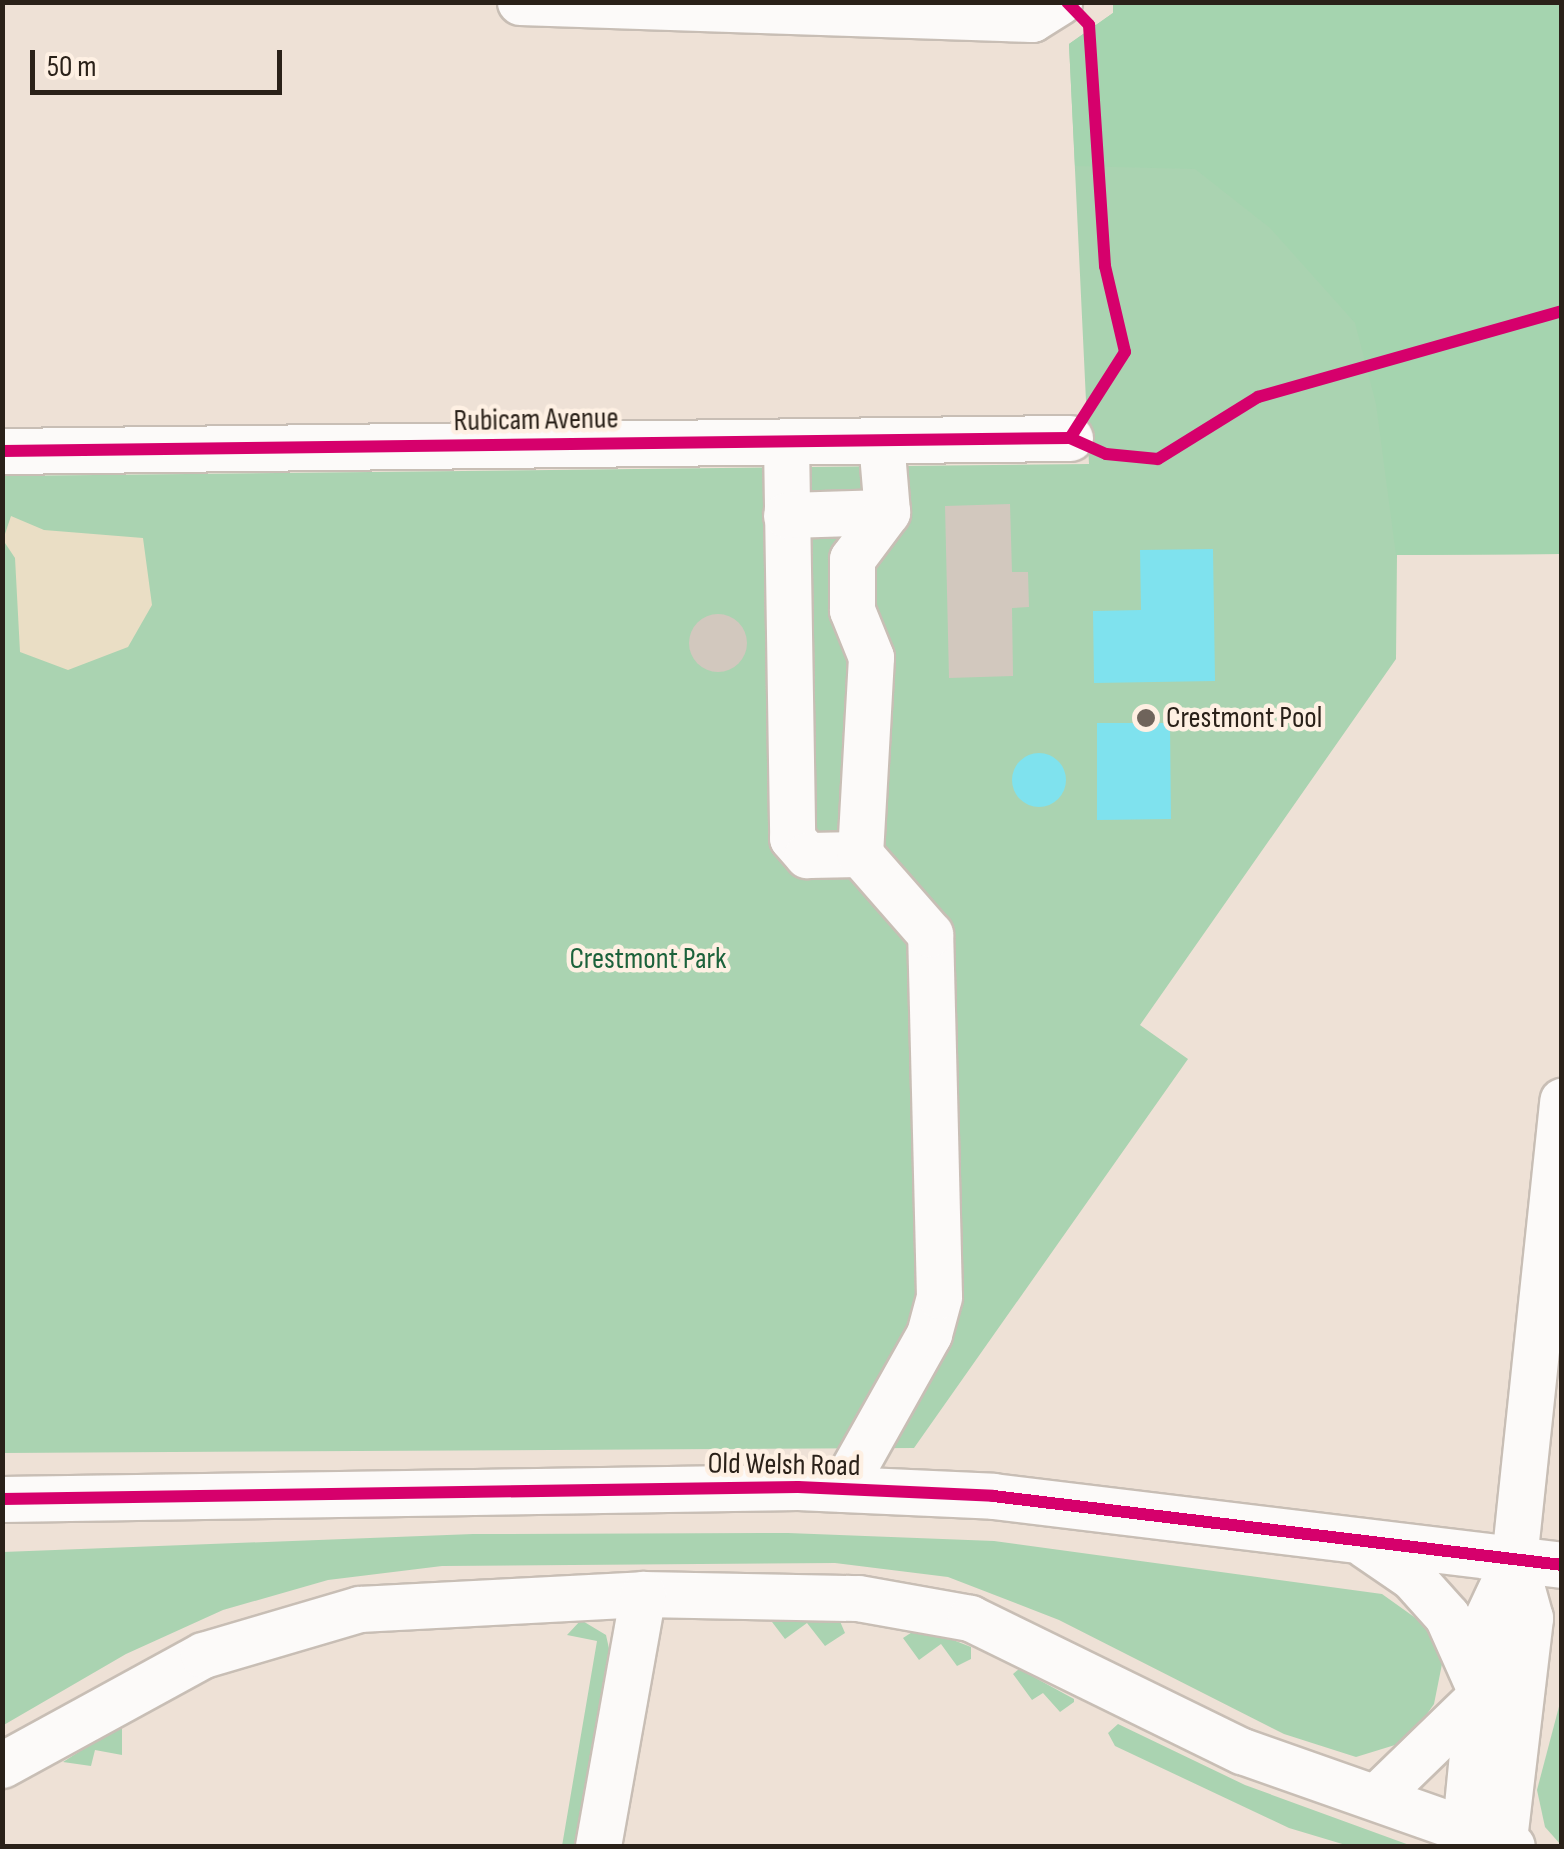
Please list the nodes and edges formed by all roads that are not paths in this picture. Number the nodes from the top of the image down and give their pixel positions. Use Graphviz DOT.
graph roads {
  1 [pos="520,2"];
  2 [pos="1045,11"];
  3 [pos="1070,438"];
  4 [pos="881,441"];
  5 [pos="786,442"];
  6 [pos="2,451"];
  7 [pos="887,512"];
  8 [pos="786,514"];
  9 [pos="860,854"];
  10 [pos="1562,1100"];
  11 [pos="1558,1153"];
  12 [pos="842,1489"];
  13 [pos="2,1498"];
  14 [pos="1363,1544"];
  15 [pos="1514,1560"];
  16 [pos="1562,1566"];
  17 [pos="642,1594"];
  18 [pos="1562,1648"];
  19 [pos="1476,1692"];
  20 [pos="1523,1704"];
  21 [pos="2,1765"];
  22 [pos="1376,1798"];
  23 [pos="1494,1837"];
  24 [pos="598,1846"];
  1 -- 2 [label="street"];
  3 -- 4 [label="street, Rubicam Avenue"];
  4 -- 5 [label="street, Rubicam Avenue"];
  4 -- 7 [label="street"];
  5 -- 6 [label="street, Rubicam Avenue"];
  5 -- 8 [label="street"];
  7 -- 8 [label="street"];
  7 -- 9 [label="street"];
  8 -- 9 [label="street"];
  9 -- 12 [label="street"];
  10 -- 11 [label="street"];
  11 -- 15 [label="street"];
  12 -- 13 [label="street, Old Welsh Road"];
  12 -- 14 [label="street, Old Welsh Road"];
  14 -- 15 [label="street, Old Welsh Road"];
  14 -- 19 [label="street"];
  15 -- 16 [label="street, Old Welsh Road"];
  15 -- 19 [label="street"];
  15 -- 20 [label="street"];
  17 -- 21 [label="street"];
  17 -- 22 [label="street"];
  17 -- 24 [label="street"];
  18 -- 20 [label="street"];
  19 -- 22 [label="street"];
  19 -- 23 [label="street"];
  20 -- 23 [label="street"];
  22 -- 23 [label="street"];
}
